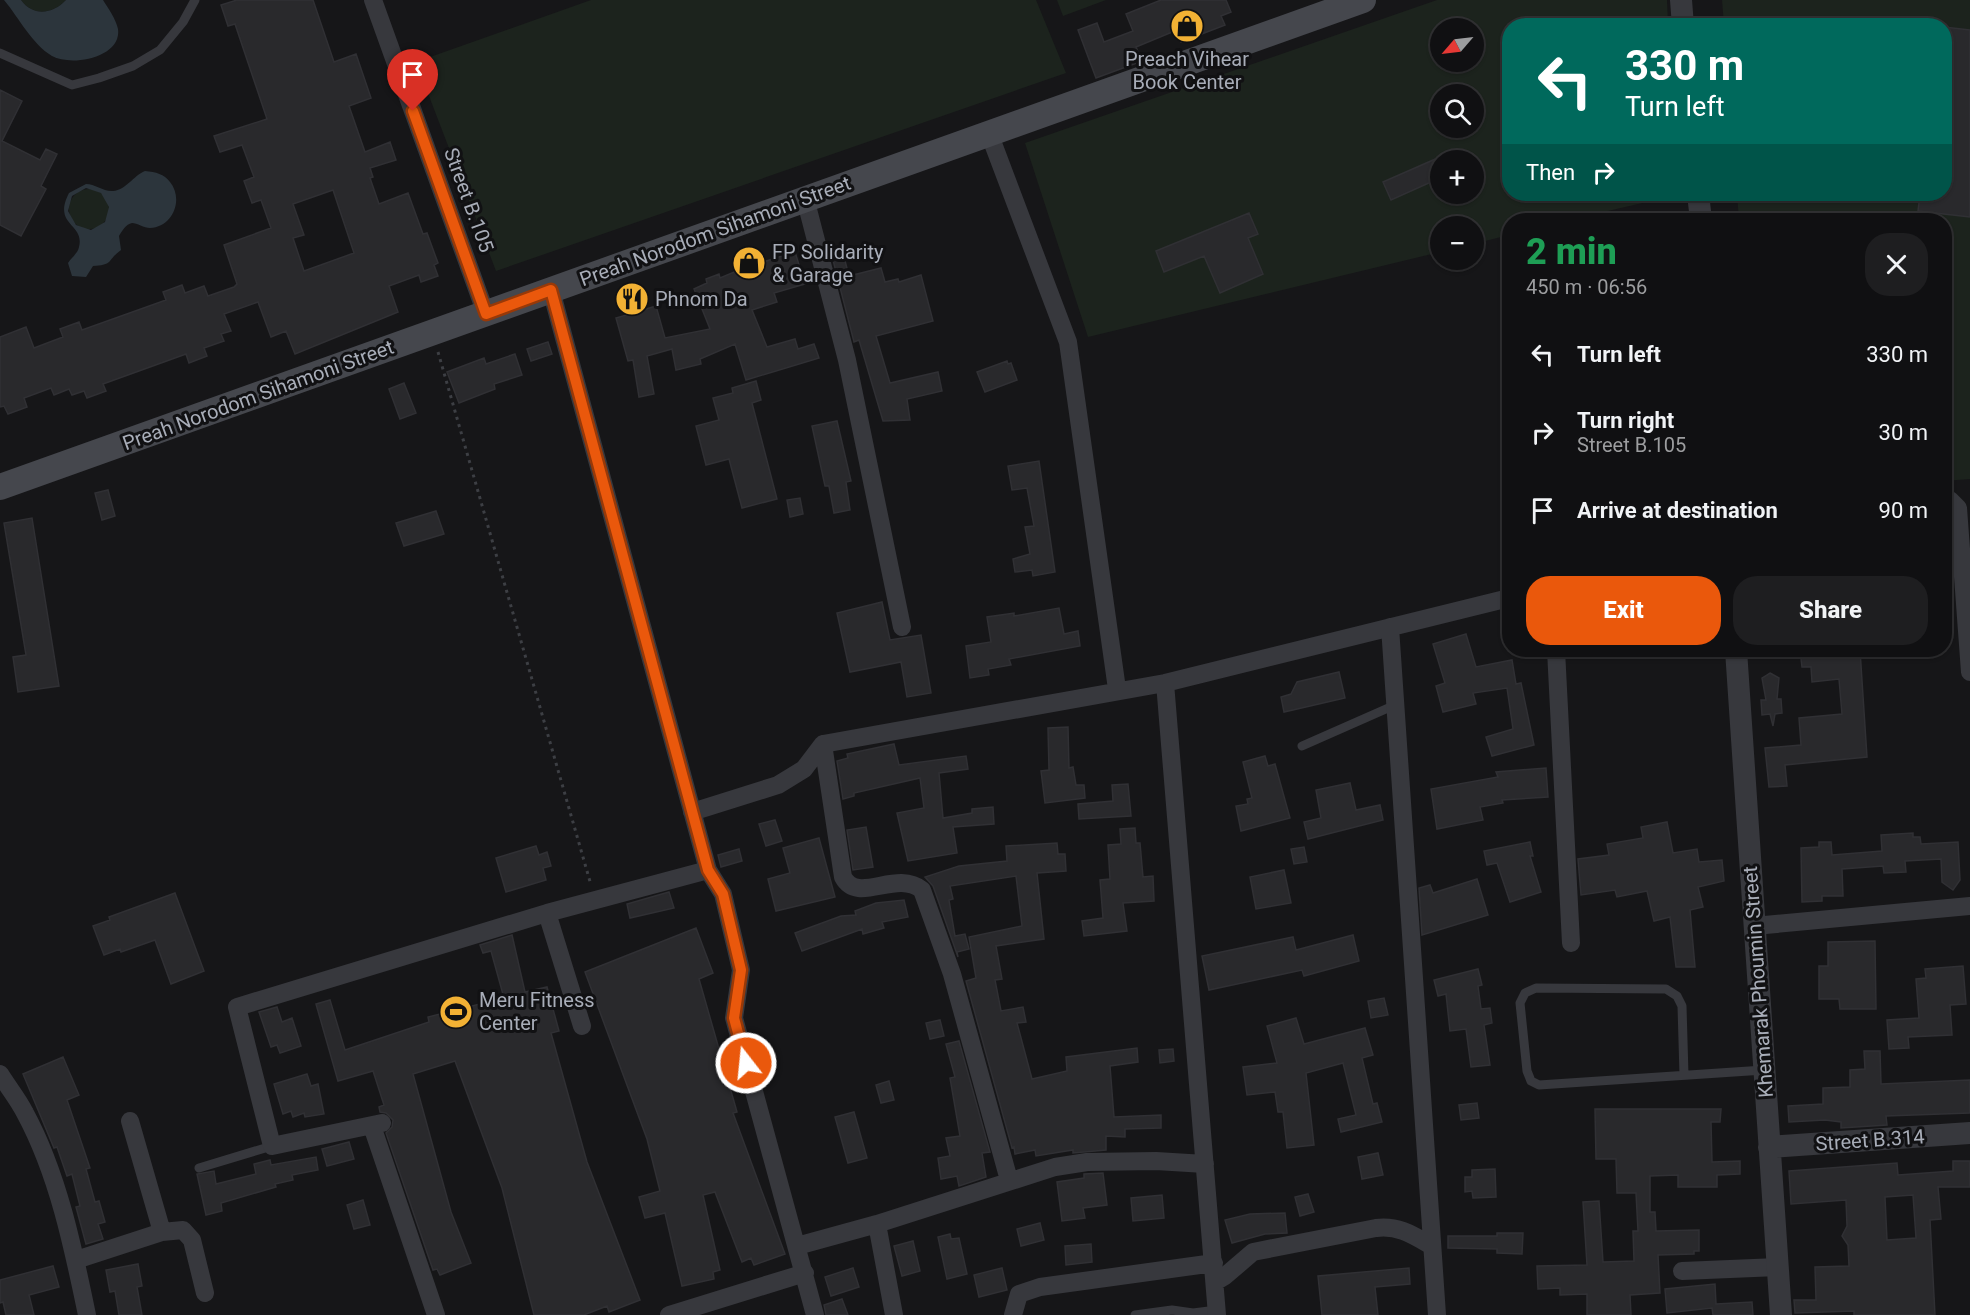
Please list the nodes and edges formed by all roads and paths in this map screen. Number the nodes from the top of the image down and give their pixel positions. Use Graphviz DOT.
graph roads {
  1 [pos="195,0"];
  2 [pos="373,0"];
  3 [pos="1363,0"];
  4 [pos="1681,0"];
  5 [pos="1682,18"];
  6 [pos="0,53"];
  7 [pos="989,133"];
  8 [pos="805,198"];
  9 [pos="551,290"];
  10 [pos="486,314"];
  11 [pos="433,333"];
  12 [pos="0,487"];
  13 [pos="1952,502"];
  14 [pos="1502,600"];
  15 [pos="902,627"];
  16 [pos="1390,627"];
  17 [pos="1556,657"];
  18 [pos="1736,657"];
  19 [pos="1970,672"];
  20 [pos="1165,683"];
  21 [pos="1117,689"];
  22 [pos="1395,705"];
  23 [pos="823,744"];
  24 [pos="1302,746"];
  25 [pos="692,812"];
  26 [pos="708,870"];
  27 [pos="595,900"];
  28 [pos="1970,906"];
  29 [pos="547,913"];
  30 [pos="1754,926"];
  31 [pos="1570,943"];
  32 [pos="582,1026"];
  33 [pos="1764,1070"];
  34 [pos="0,1074"];
  35 [pos="1684,1075"];
  36 [pos="130,1121"];
  37 [pos="1970,1133"];
  38 [pos="272,1146"];
  39 [pos="1769,1147"];
  40 [pos="1205,1164"];
  41 [pos="199,1168"];
  42 [pos="1009,1180"];
  43 [pos="877,1224"];
  44 [pos="162,1232"];
  45 [pos="797,1246"];
  46 [pos="1432,1246"];
  47 [pos="76,1260"];
  48 [pos="1214,1263"];
  49 [pos="1778,1267"];
  50 [pos="1682,1271"];
  51 [pos="805,1273"];
  52 [pos="1215,1282"];
  53 [pos="206,1293"];
  54 [pos="1217,1313"];
  55 [pos="1192,1314"];
  56 [pos="87,1315"];
  57 [pos="436,1315"];
  58 [pos="669,1315"];
  59 [pos="815,1315"];
  60 [pos="894,1315"];
  61 [pos="1013,1315"];
  62 [pos="1135,1315"];
  63 [pos="1437,1315"];
  64 [pos="1781,1315"];
  1 -- 6 [label="lane"];
  2 -- 10 [label="street, Street B.105"];
  3 -- 7 [label="main road, Preah Norodom Sihamoni Street"];
  4 -- 5 [label="street"];
  7 -- 8 [label="main road, Preah Norodom Sihamoni Street"];
  7 -- 21 [label="street"];
  8 -- 9 [label="main road, Preah Norodom Sihamoni Street"];
  8 -- 15 [label="street"];
  9 -- 10 [label="main road, Preah Norodom Sihamoni Street"];
  9 -- 25 [label="street"];
  10 -- 11 [label="main road, Preah Norodom Sihamoni Street"];
  11 -- 12 [label="main road, Preah Norodom Sihamoni Street"];
  11 -- 27 [label="path"];
  13 -- 19 [label="street"];
  14 -- 16 [label="street"];
  16 -- 20 [label="street"];
  16 -- 22 [label="street"];
  17 -- 31 [label="street"];
  18 -- 30 [label="street, Khemarak Phoumin Street"];
  20 -- 21 [label="street"];
  20 -- 40 [label="street"];
  21 -- 23 [label="street"];
  22 -- 24 [label="lane"];
  22 -- 46 [label="street"];
  23 -- 25 [label="street"];
  23 -- 42 [label="street"];
  25 -- 26 [label="street"];
  26 -- 27 [label="street"];
  26 -- 45 [label="street"];
  27 -- 29 [label="street"];
  28 -- 30 [label="street"];
  29 -- 32 [label="street"];
  29 -- 38 [label="street"];
  30 -- 33 [label="street, Khemarak Phoumin Street"];
  33 -- 35 [label="lane"];
  33 -- 39 [label="street, Khemarak Phoumin Street"];
  34 -- 47 [label="street"];
  35 -- 35 [label="lane"];
  36 -- 44 [label="street"];
  37 -- 39 [label="street, Street B.314"];
  38 -- 41 [label="lane"];
  38 -- 57 [label="street"];
  39 -- 49 [label="street, Khemarak Phoumin Street"];
  40 -- 42 [label="street"];
  40 -- 48 [label="street"];
  42 -- 43 [label="street"];
  43 -- 45 [label="street"];
  43 -- 60 [label="street"];
  44 -- 47 [label="street"];
  44 -- 53 [label="street"];
  45 -- 51 [label="street"];
  46 -- 52 [label="street"];
  46 -- 63 [label="street"];
  47 -- 56 [label="street"];
  48 -- 52 [label="street"];
  48 -- 61 [label="street"];
  49 -- 50 [label="street"];
  49 -- 64 [label="street, Khemarak Phoumin Street"];
  51 -- 58 [label="street"];
  51 -- 59 [label="street"];
  52 -- 54 [label="street"];
  54 -- 55 [label="lane"];
  55 -- 62 [label="lane"];
}
